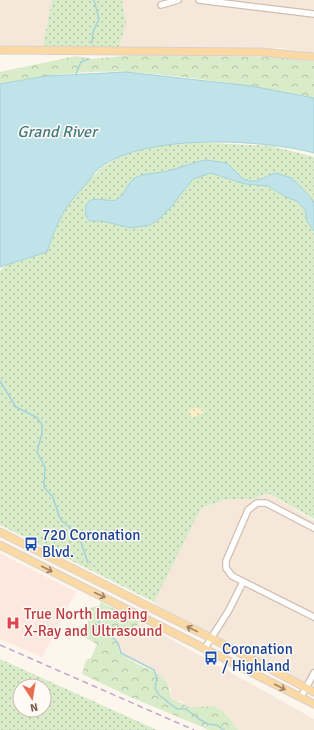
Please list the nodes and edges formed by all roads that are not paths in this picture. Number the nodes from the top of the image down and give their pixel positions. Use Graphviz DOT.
graph roads {
  1 [pos="178,0"];
  2 [pos="199,0"];
  3 [pos="161,5"];
  4 [pos="314,14"];
  5 [pos="0,50"];
  6 [pos="314,57"];
  7 [pos="314,528"];
  8 [pos="0,532"];
  9 [pos="0,544"];
  10 [pos="243,582"];
  11 [pos="126,596"];
  12 [pos="121,605"];
  13 [pos="314,617"];
  14 [pos="211,638"];
  15 [pos="205,648"];
  16 [pos="314,673"];
  17 [pos="306,687"];
  18 [pos="314,692"];
  19 [pos="301,697"];
  20 [pos="314,704"];
  1 -- 3 [label="street"];
  2 -- 4 [label="street"];
  5 -- 6 [label="main road"];
  7 -- 10 [label="street"];
  8 -- 11 [label="main road"];
  9 -- 12 [label="main road, one-way"];
  10 -- 13 [label="street"];
  10 -- 14 [label="street"];
  11 -- 12 [label="main road"];
  14 -- 11 [label="main road, one-way"];
  12 -- 15 [label="main road"];
  14 -- 15 [label="street"];
  14 -- 17 [label="main road"];
  15 -- 19 [label="main road, one-way"];
  16 -- 17 [label="street"];
  17 -- 18 [label="main road"];
  17 -- 19 [label="street"];
  19 -- 20 [label="main road"];
}
